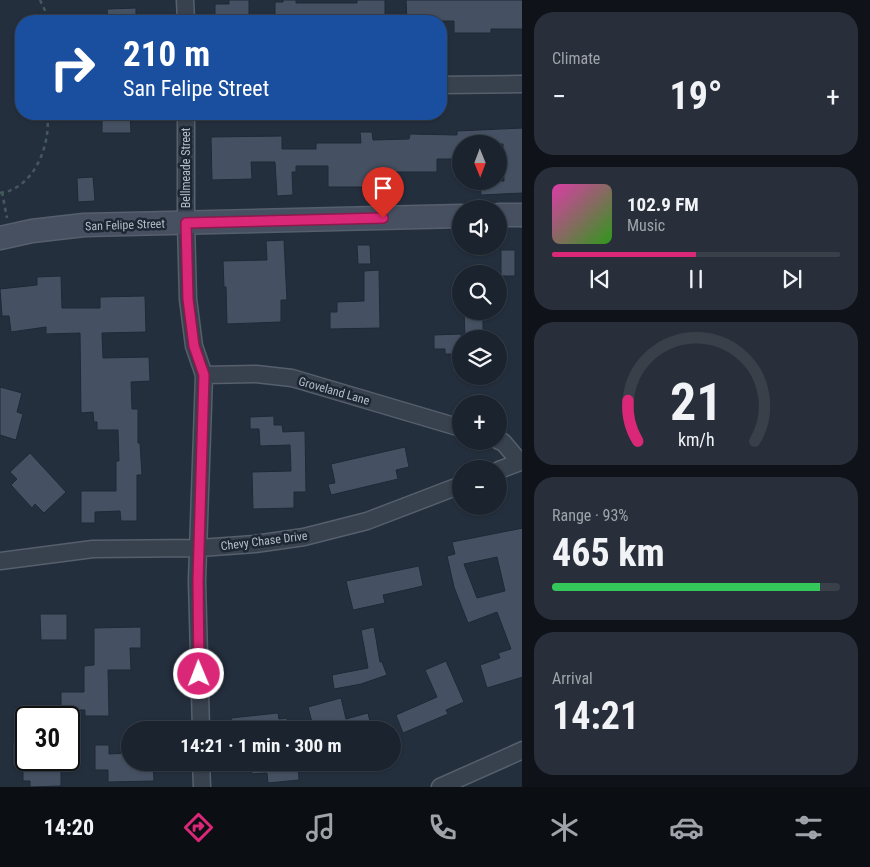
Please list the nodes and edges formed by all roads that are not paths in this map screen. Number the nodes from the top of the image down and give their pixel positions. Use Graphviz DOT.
graph roads {
  1 [pos="185,0"];
  2 [pos="186,15"];
  3 [pos="522,84"];
  4 [pos="447,85"];
  5 [pos="186,120"];
  6 [pos="522,215"];
  7 [pos="452,216"];
  8 [pos="507,216"];
  9 [pos="186,223"];
  10 [pos="0,238"];
  11 [pos="204,375"];
  12 [pos="452,425"];
  13 [pos="507,447"];
  14 [pos="521,462"];
  15 [pos="507,467"];
  16 [pos="452,488"];
  17 [pos="200,548"];
  18 [pos="0,562"];
  19 [pos="200,721"];
  20 [pos="522,750"];
  21 [pos="201,771"];
  22 [pos="202,787"];
  23 [pos="440,787"];
  1 -- 2 [label="street"];
  3 -- 4 [label="street"];
  5 -- 9 [label="street, Bellmeade Street"];
  6 -- 8 [label="main road"];
  7 -- 9 [label="main road, San Felipe Street"];
  9 -- 10 [label="main road, San Felipe Street"];
  9 -- 11 [label="street, Bellmeade Street"];
  11 -- 12 [label="street, Groveland Lane"];
  11 -- 17 [label="street, Bellmeade Street"];
  13 -- 14 [label="street"];
  14 -- 15 [label="street"];
  16 -- 17 [label="street, Chevy Chase Drive"];
  17 -- 18 [label="street, Chevy Chase Drive"];
  17 -- 19 [label="street, Bellmeade Street"];
  20 -- 23 [label="street"];
  21 -- 22 [label="street"];
}
